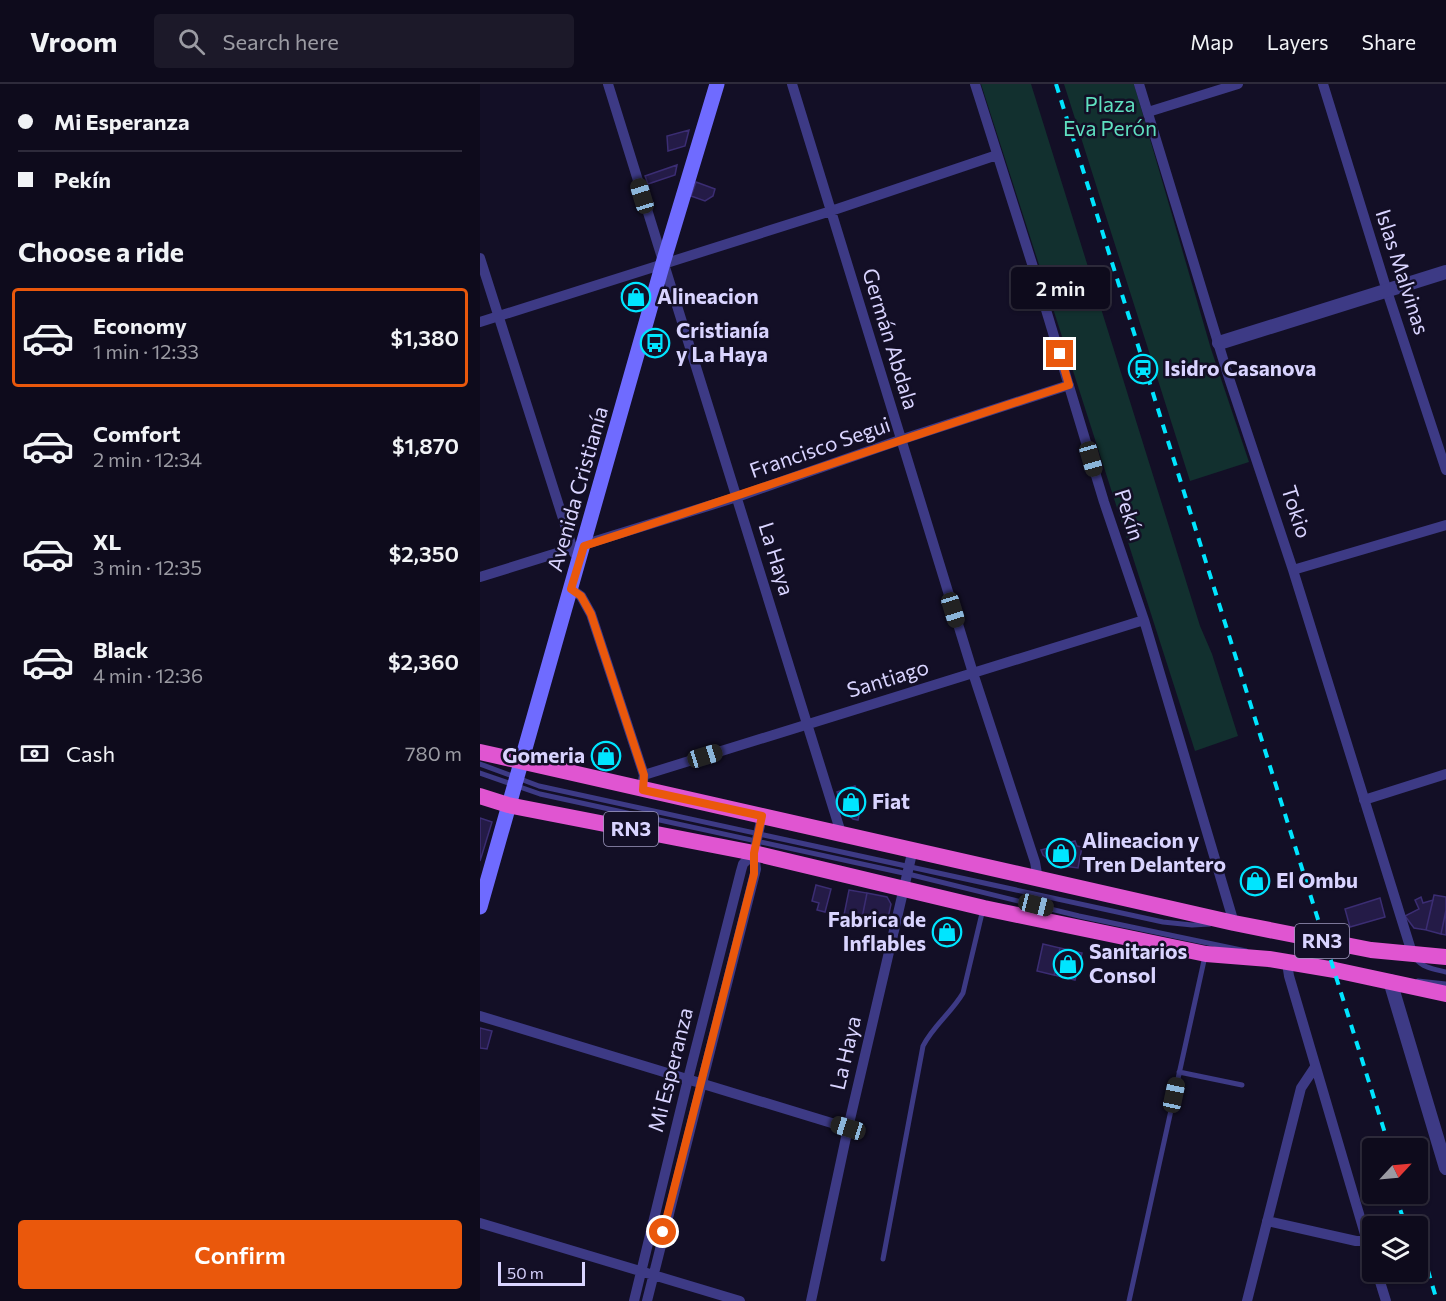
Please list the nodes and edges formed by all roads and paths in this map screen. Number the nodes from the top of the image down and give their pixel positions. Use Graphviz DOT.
graph roads {
  1 [pos="608,84"];
  2 [pos="717,84"];
  3 [pos="792,84"];
  4 [pos="975,84"];
  5 [pos="1139,84"];
  6 [pos="1238,84"];
  7 [pos="1323,84"];
  8 [pos="1148,112"];
  9 [pos="997,155"];
  10 [pos="831,211"];
  11 [pos="480,258"];
  12 [pos="663,263"];
  13 [pos="1446,272"];
  14 [pos="1387,291"];
  15 [pos="498,315"];
  16 [pos="480,322"];
  17 [pos="1219,343"];
  18 [pos="1069,385"];
  19 [pos="900,440"];
  20 [pos="1446,470"];
  21 [pos="737,497"];
  22 [pos="1446,525"];
  23 [pos="578,552"];
  24 [pos="1293,570"];
  25 [pos="480,577"];
  26 [pos="571,589"];
  27 [pos="1144,620"];
  28 [pos="973,673"];
  29 [pos="806,725"];
  30 [pos="480,752"];
  31 [pos="480,764"];
  32 [pos="480,773"];
  33 [pos="517,774"];
  34 [pos="1446,774"];
  35 [pos="644,783"];
  36 [pos="480,796"];
  37 [pos="1364,800"];
  38 [pos="508,805"];
  39 [pos="762,816"];
  40 [pos="841,833"];
  41 [pos="757,843"];
  42 [pos="908,869"];
  43 [pos="1038,879"];
  44 [pos="480,907"];
  45 [pos="984,908"];
  46 [pos="1234,923"];
  47 [pos="1412,953"];
  48 [pos="1206,954"];
  49 [pos="1446,957"];
  50 [pos="1269,959"];
  51 [pos="1287,963"];
  52 [pos="1446,972"];
  53 [pos="1390,981"];
  54 [pos="1446,984"];
  55 [pos="1446,994"];
  56 [pos="480,1016"];
  57 [pos="1315,1067"];
  58 [pos="1179,1072"];
  59 [pos="688,1079"];
  60 [pos="701,1083"];
  61 [pos="1242,1085"];
  62 [pos="848,1128"];
  63 [pos="1446,1168"];
  64 [pos="1267,1221"];
  65 [pos="480,1224"];
  66 [pos="1362,1224"];
  67 [pos="1362,1241"];
  68 [pos="884,1259"];
  69 [pos="642,1271"];
  70 [pos="653,1275"];
  71 [pos="1380,1282"];
  72 [pos="634,1301"];
  73 [pos="647,1301"];
  74 [pos="740,1301"];
  75 [pos="811,1301"];
  76 [pos="1129,1301"];
  77 [pos="1247,1301"];
  78 [pos="1386,1301"];
  1 -- 12 [label="street, La Haya"];
  2 -- 12 [label="main road, Avenida Cristianía"];
  3 -- 10 [label="street, Germán Abdala"];
  4 -- 9 [label="street, Pekín"];
  5 -- 8 [label="street, Tokio"];
  6 -- 8 [label="street"];
  7 -- 14 [label="street, Islas Malvinas"];
  8 -- 17 [label="street, Tokio"];
  9 -- 10 [label="street"];
  9 -- 18 [label="street, Pekín"];
  10 -- 12 [label="street"];
  10 -- 19 [label="street, Germán Abdala"];
  11 -- 15 [label="street"];
  12 -- 15 [label="street"];
  12 -- 21 [label="street, La Haya"];
  12 -- 23 [label="main road, Avenida Cristianía"];
  13 -- 14 [label="street"];
  14 -- 17 [label="street"];
  14 -- 20 [label="street, Islas Malvinas"];
  15 -- 16 [label="street"];
  15 -- 23 [label="street"];
  17 -- 24 [label="street, Tokio"];
  18 -- 19 [label="street, Francisco Segui"];
  18 -- 27 [label="street, Pekín"];
  19 -- 21 [label="street, Francisco Segui"];
  19 -- 28 [label="street, Germán Abdala"];
  21 -- 23 [label="street, Francisco Segui"];
  21 -- 29 [label="street, La Haya"];
  22 -- 24 [label="street"];
  23 -- 25 [label="street, Francisco Segui"];
  23 -- 26 [label="main road, Avenida Cristianía"];
  24 -- 37 [label="street, Tokio"];
  26 -- 33 [label="main road, Avenida Cristianía"];
  26 -- 35 [label="street"];
  27 -- 28 [label="street, Santiago"];
  27 -- 46 [label="street, Pekín"];
  28 -- 29 [label="street, Santiago"];
  28 -- 43 [label="street, Germán Abdala"];
  29 -- 35 [label="street, Santiago"];
  29 -- 40 [label="street, La Haya"];
  30 -- 33 [label="highway, RN3"];
  31 -- 33 [label="lane"];
  32 -- 33 [label="lane"];
  33 -- 35 [label="highway, RN3"];
  33 -- 38 [label="main road, Avenida Cristianía"];
  33 -- 41 [label="lane"];
  34 -- 37 [label="street"];
  35 -- 39 [label="highway, RN3"];
  36 -- 38 [label="highway, RN3"];
  37 -- 47 [label="street, Tokio"];
  38 -- 41 [label="highway, RN3"];
  38 -- 44 [label="main road, Avenida Cristianía"];
  39 -- 40 [label="highway, RN3"];
  39 -- 41 [label="street, Mi Esperanza"];
  40 -- 42 [label="highway, RN3"];
  41 -- 42 [label="highway, RN3"];
  41 -- 42 [label="lane"];
  41 -- 59 [label="street, Mi Esperanza"];
  41 -- 60 [label="street, Mi Esperanza"];
  42 -- 43 [label="highway, RN3"];
  42 -- 45 [label="highway, RN3"];
  42 -- 46 [label="lane"];
  42 -- 50 [label="lane"];
  42 -- 62 [label="street, La Haya"];
  43 -- 46 [label="highway, RN3"];
  45 -- 48 [label="highway, RN3"];
  45 -- 68 [label="lane"];
  46 -- 47 [label="highway, RN3"];
  47 -- 49 [label="highway, RN3"];
  47 -- 52 [label="lane"];
  48 -- 50 [label="highway, RN3"];
  48 -- 58 [label="lane"];
  50 -- 51 [label="highway, RN3"];
  51 -- 53 [label="highway, RN3"];
  51 -- 57 [label="street"];
  53 -- 54 [label="lane"];
  53 -- 55 [label="highway, RN3"];
  53 -- 63 [label="street"];
  56 -- 59 [label="street"];
  57 -- 64 [label="street"];
  57 -- 66 [label="street"];
  58 -- 61 [label="lane"];
  58 -- 76 [label="lane"];
  59 -- 60 [label="street"];
  59 -- 69 [label="street, Mi Esperanza"];
  60 -- 62 [label="street"];
  60 -- 70 [label="street, Mi Esperanza"];
  62 -- 75 [label="street, La Haya"];
  64 -- 67 [label="street"];
  64 -- 77 [label="street"];
  65 -- 69 [label="street"];
  69 -- 70 [label="street"];
  69 -- 72 [label="street, Mi Esperanza"];
  70 -- 73 [label="street, Mi Esperanza"];
  70 -- 74 [label="street"];
  71 -- 78 [label="street"];
}
